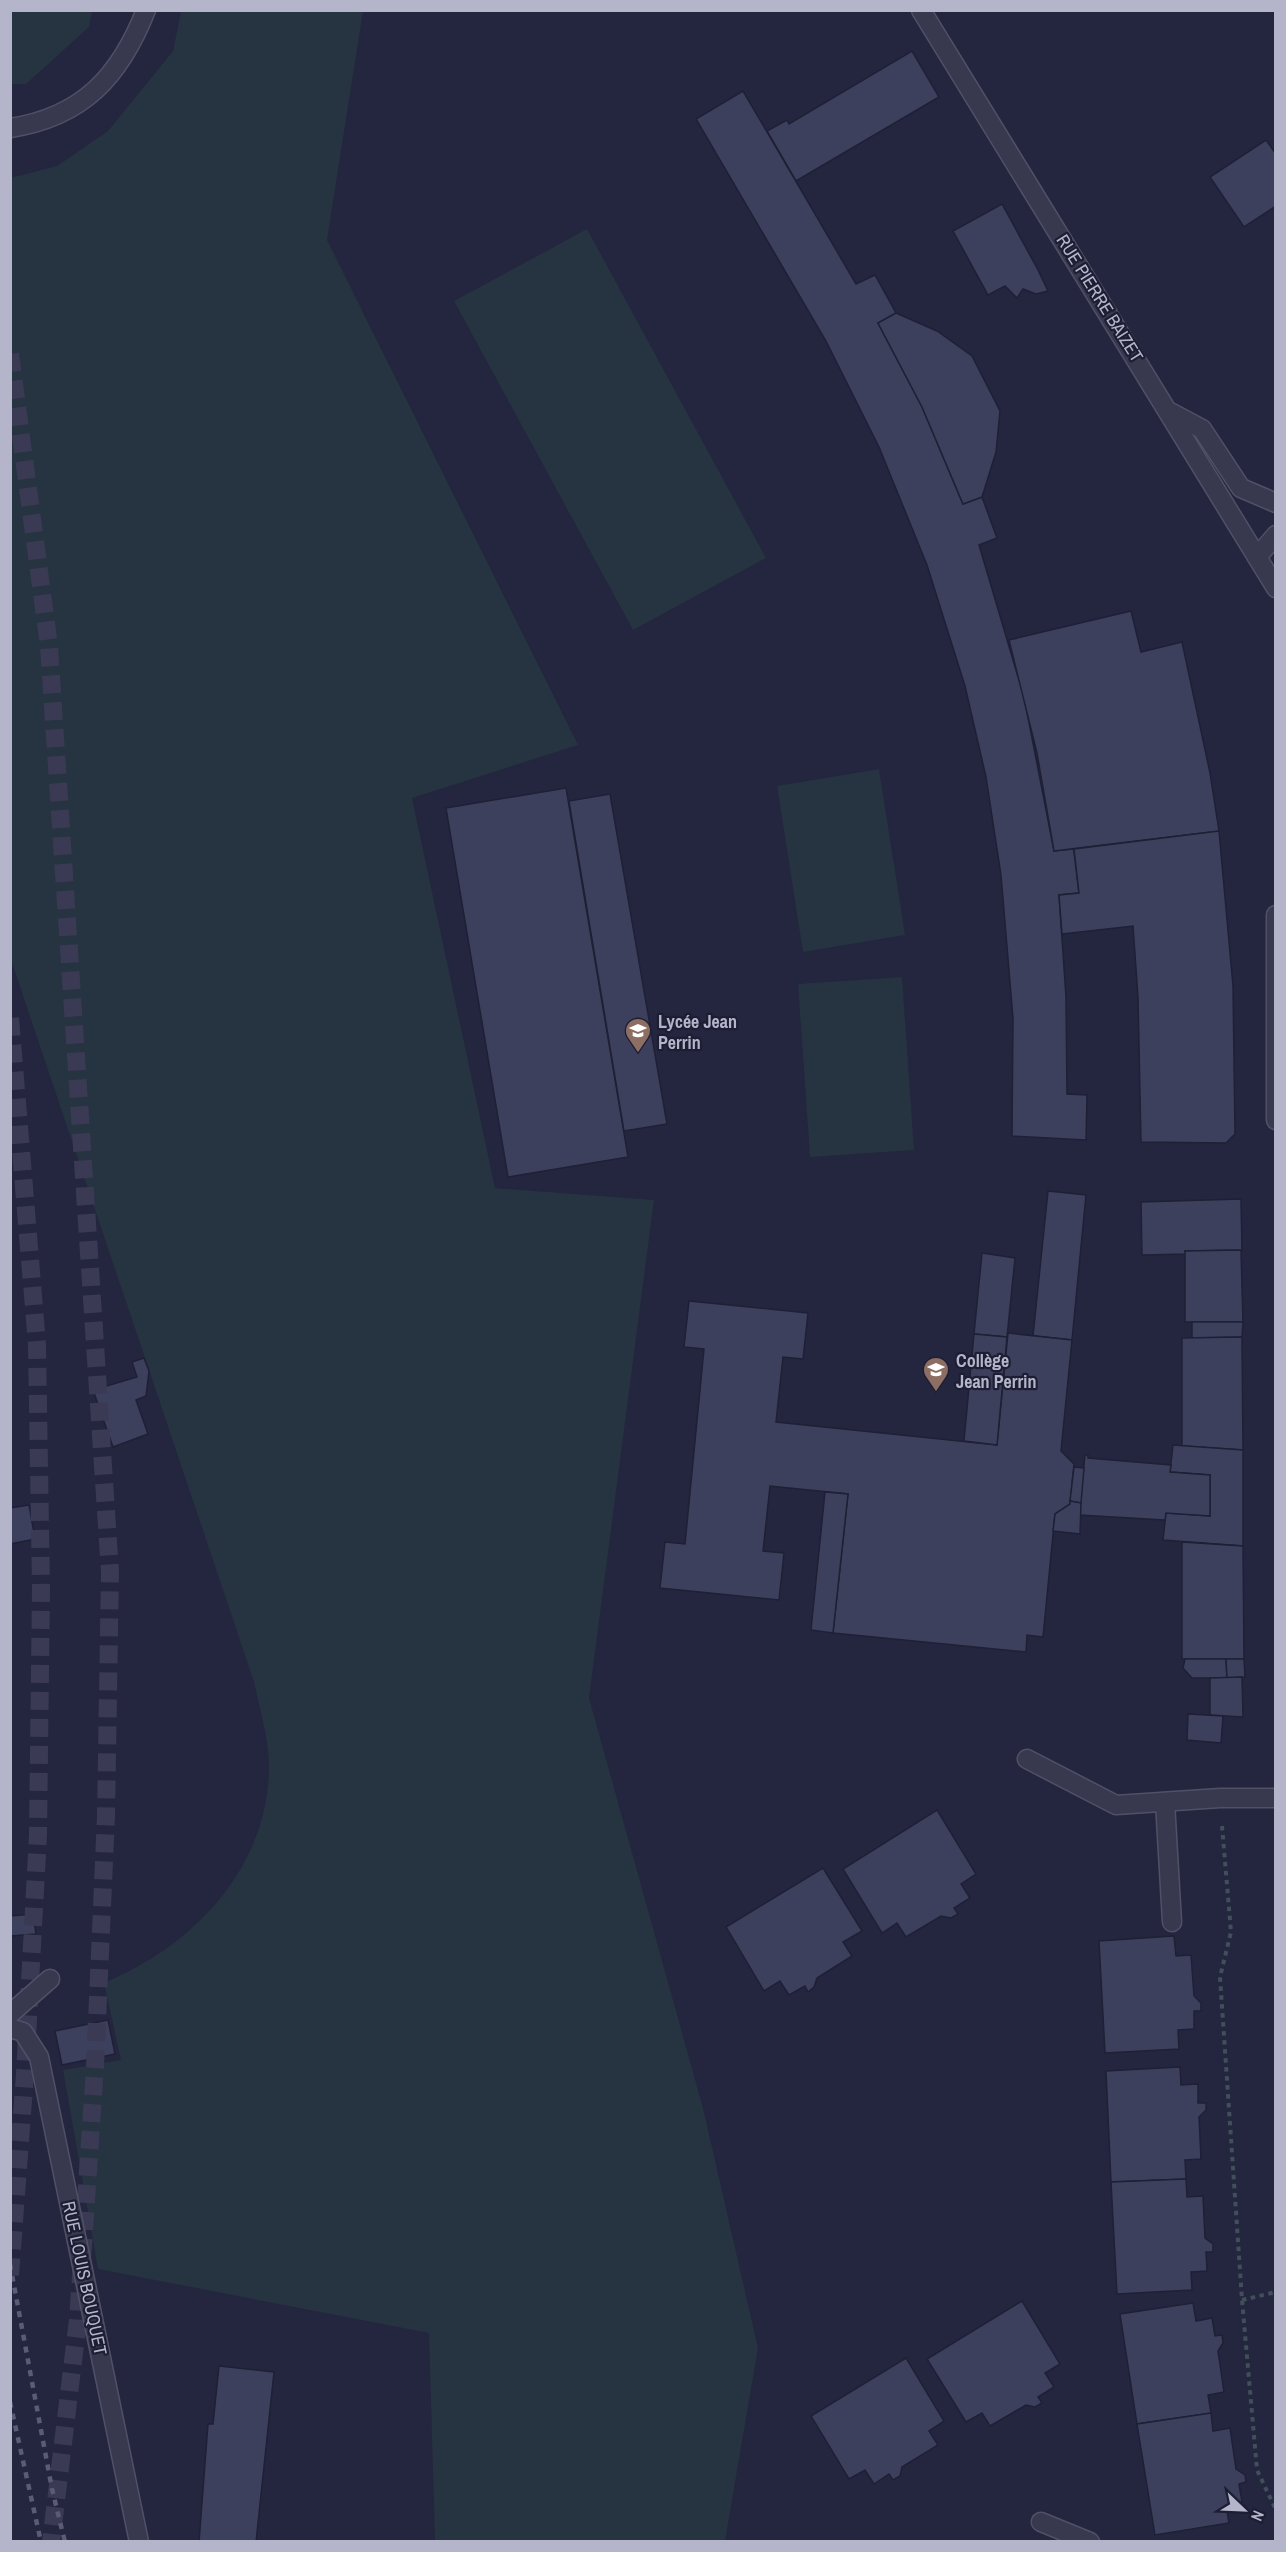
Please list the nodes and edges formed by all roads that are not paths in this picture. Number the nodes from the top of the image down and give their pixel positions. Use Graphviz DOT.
graph roads {
  1 [pos="146,10"];
  2 [pos="921,10"];
  3 [pos="10,128"];
  4 [pos="1170,412"];
  5 [pos="1275,503"];
  6 [pos="1275,535"];
  7 [pos="1257,557"];
  8 [pos="1275,588"];
  9 [pos="1275,915"];
  10 [pos="1275,1120"];
  11 [pos="1027,1760"];
  12 [pos="1275,1798"];
  13 [pos="1165,1802"];
  14 [pos="1172,1922"];
  15 [pos="50,1979"];
  16 [pos="10,2014"];
  17 [pos="10,2028"];
  18 [pos="1041,2522"];
  19 [pos="139,2541"];
  20 [pos="1090,2541"];
  1 -- 3 [label="street"];
  2 -- 4 [label="street, RUE PIERRE BAIZET"];
  4 -- 5 [label="street"];
  4 -- 7 [label="street, RUE PIERRE BAIZET"];
  6 -- 7 [label="street"];
  7 -- 8 [label="street, RUE PIERRE BAIZET"];
  9 -- 10 [label="street"];
  11 -- 13 [label="street"];
  12 -- 13 [label="street"];
  13 -- 14 [label="street"];
  15 -- 16 [label="street"];
  17 -- 19 [label="street, RUE LOUIS BOUQUET"];
  18 -- 20 [label="street"];
}
